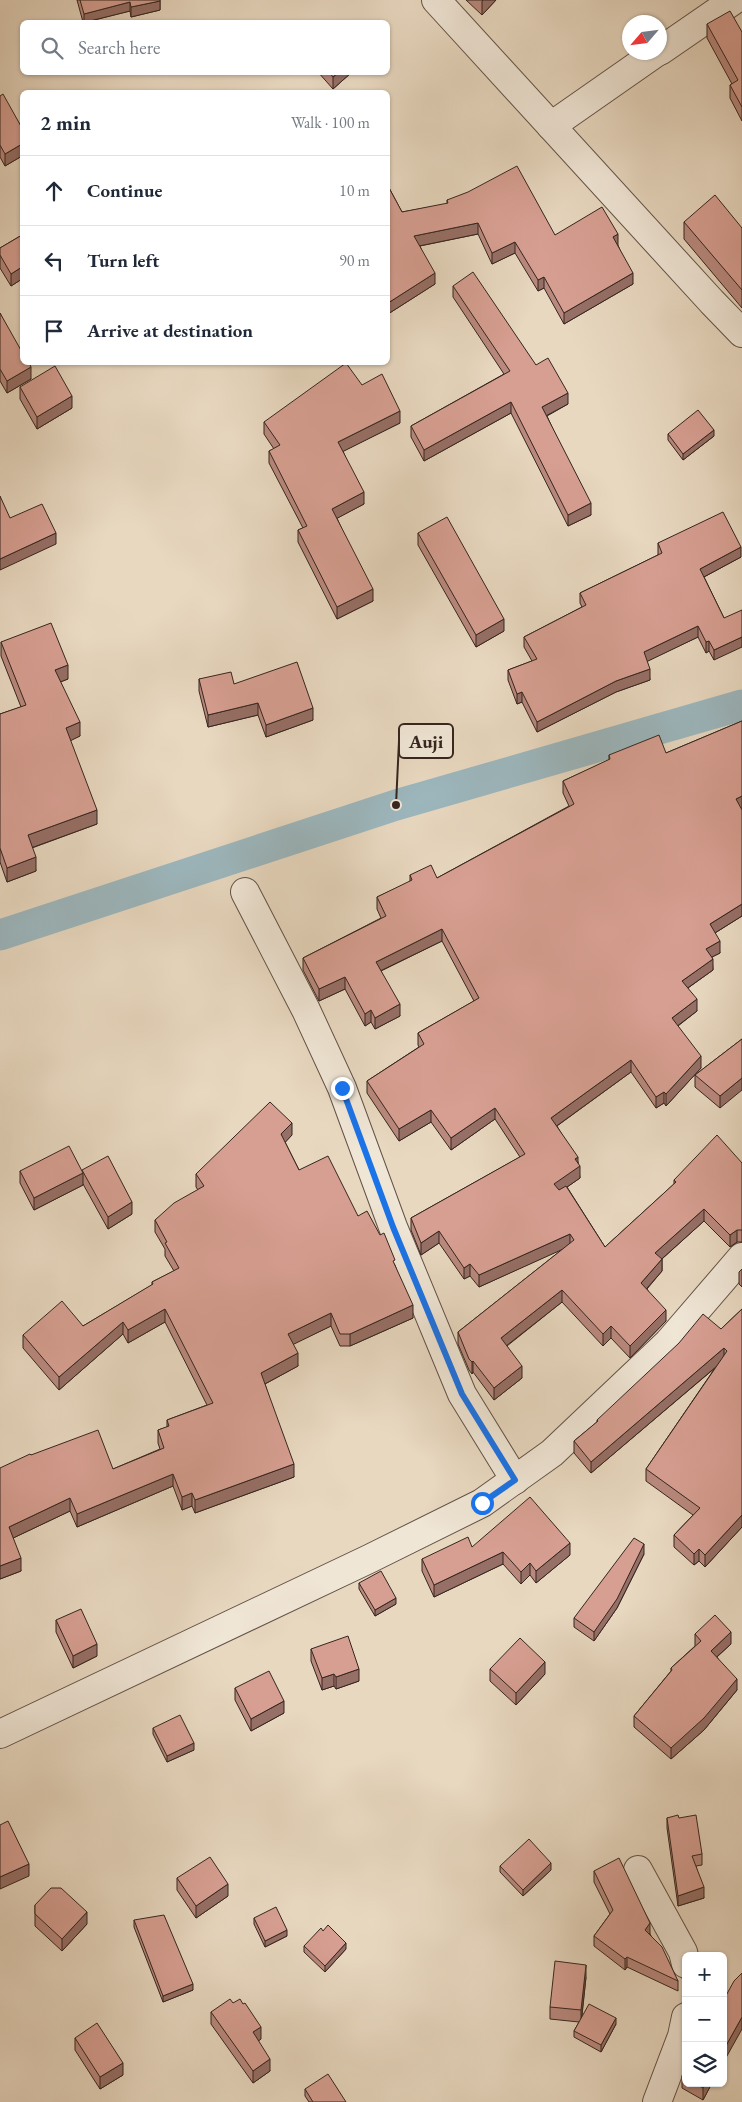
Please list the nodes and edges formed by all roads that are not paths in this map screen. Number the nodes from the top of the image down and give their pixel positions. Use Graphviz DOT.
graph roads {
  1 [pos="436,0"];
  2 [pos="734,0"];
  3 [pos="667,46"];
  4 [pos="646,60"];
  5 [pos="551,126"];
  6 [pos="742,333"];
  7 [pos="245,892"];
  8 [pos="742,1257"];
  9 [pos="515,1480"];
  10 [pos="0,1734"];
  11 [pos="638,1870"];
  12 [pos="684,1952"];
  13 [pos="682,2036"];
  14 [pos="657,2102"];
  1 -- 5 [label="street"];
  2 -- 3 [label="street"];
  4 -- 5 [label="street"];
  5 -- 6 [label="street"];
  7 -- 9 [label="street"];
  8 -- 9 [label="street"];
  9 -- 10 [label="street"];
  11 -- 12 [label="street"];
  13 -- 14 [label="street"];
}
